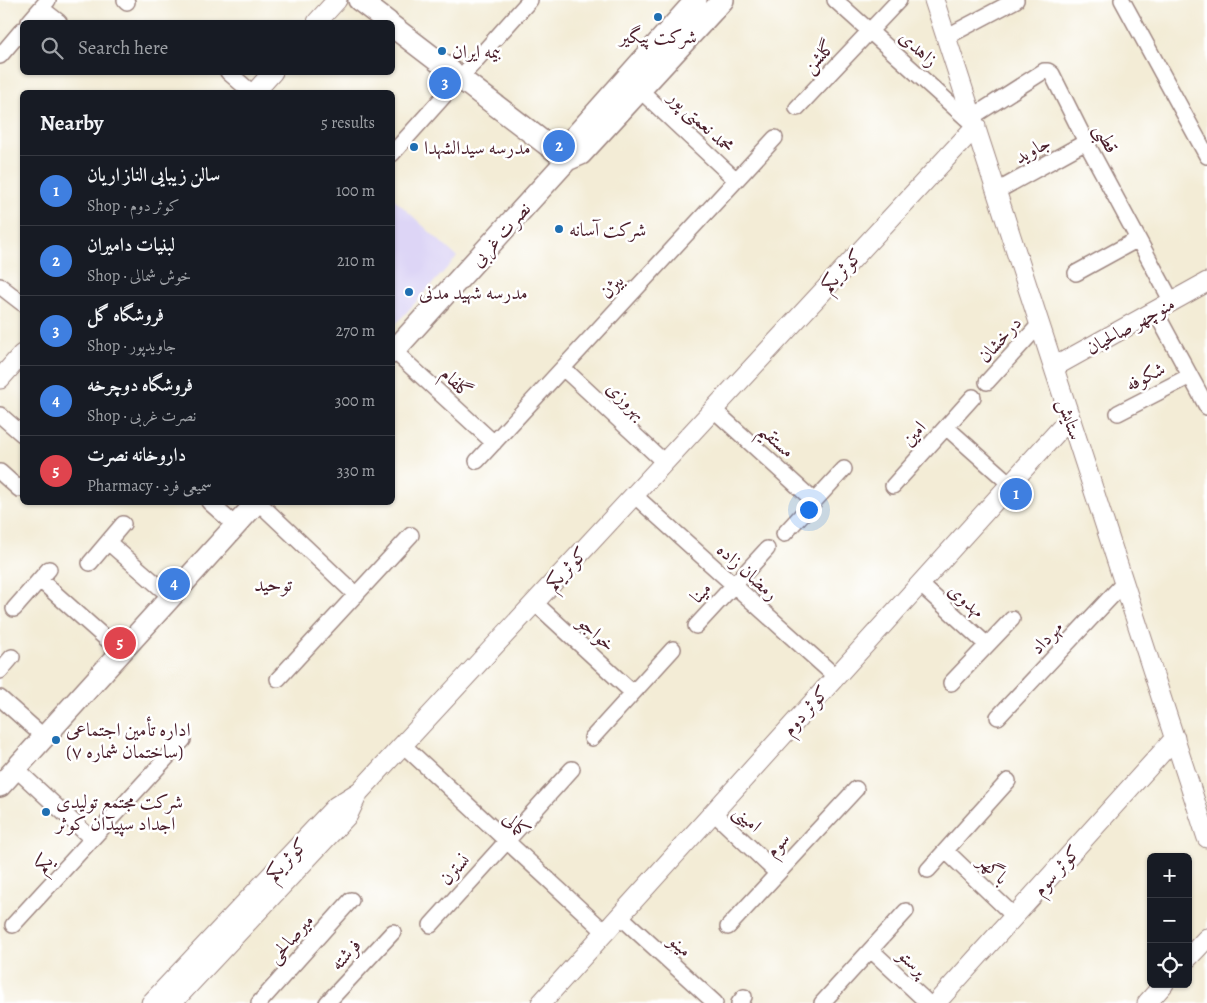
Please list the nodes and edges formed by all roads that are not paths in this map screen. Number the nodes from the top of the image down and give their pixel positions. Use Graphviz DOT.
graph roads {
  1 [pos="337,0"];
  2 [pos="359,0"];
  3 [pos="530,0"];
  4 [pos="696,0"];
  5 [pos="722,0"];
  6 [pos="835,0"];
  7 [pos="899,0"];
  8 [pos="934,0"];
  9 [pos="1016,0"];
  10 [pos="1122,0"];
  11 [pos="44,4"];
  12 [pos="30,20"];
  13 [pos="57,20"];
  14 [pos="319,20"];
  15 [pos="385,20"];
  16 [pos="395,28"];
  17 [pos="869,30"];
  18 [pos="20,32"];
  19 [pos="946,37"];
  20 [pos="0,56"];
  21 [pos="231,75"];
  22 [pos="270,75"];
  23 [pos="461,78"];
  24 [pos="249,90"];
  25 [pos="257,90"];
  26 [pos="641,90"];
  27 [pos="797,108"];
  28 [pos="974,121"];
  29 [pos="775,138"];
  30 [pos="1086,142"];
  31 [pos="395,151"];
  32 [pos="1207,156"];
  33 [pos="567,160"];
  34 [pos="736,180"];
  35 [pos="997,191"];
  36 [pos="1138,239"];
  37 [pos="1076,272"];
  38 [pos="1207,282"];
  39 [pos="0,286"];
  40 [pos="20,301"];
  41 [pos="1164,306"];
  42 [pos="1040,324"];
  43 [pos="395,350"];
  44 [pos="395,354"];
  45 [pos="20,356"];
  46 [pos="1054,367"];
  47 [pos="563,368"];
  48 [pos="1190,376"];
  49 [pos="0,380"];
  50 [pos="987,382"];
  51 [pos="973,397"];
  52 [pos="1206,405"];
  53 [pos="712,409"];
  54 [pos="1118,413"];
  55 [pos="0,415"];
  56 [pos="1070,418"];
  57 [pos="946,427"];
  58 [pos="20,432"];
  59 [pos="494,443"];
  60 [pos="477,461"];
  61 [pos="664,462"];
  62 [pos="844,469"];
  63 [pos="0,472"];
  64 [pos="1010,484"];
  65 [pos="893,486"];
  66 [pos="20,489"];
  67 [pos="634,495"];
  68 [pos="814,501"];
  69 [pos="213,505"];
  70 [pos="254,505"];
  71 [pos="260,505"];
  72 [pos="123,524"];
  73 [pos="236,526"];
  74 [pos="784,534"];
  75 [pos="411,535"];
  76 [pos="108,542"];
  77 [pos="767,549"];
  78 [pos="90,563"];
  79 [pos="920,584"];
  80 [pos="1124,584"];
  81 [pos="734,585"];
  82 [pos="356,595"];
  83 [pos="171,598"];
  84 [pos="534,602"];
  85 [pos="14,610"];
  86 [pos="1012,619"];
  87 [pos="696,626"];
  88 [pos="987,645"];
  89 [pos="673,650"];
  90 [pos="121,652"];
  91 [pos="12,657"];
  92 [pos="0,671"];
  93 [pos="836,677"];
  94 [pos="278,679"];
  95 [pos="951,683"];
  96 [pos="634,693"];
  97 [pos="0,698"];
  98 [pos="998,718"];
  99 [pos="44,737"];
  100 [pos="592,738"];
  101 [pos="1175,738"];
  102 [pos="183,740"];
  103 [pos="402,745"];
  104 [pos="572,769"];
  105 [pos="5,779"];
  106 [pos="1008,781"];
  107 [pos="856,789"];
  108 [pos="360,791"];
  109 [pos="713,812"];
  110 [pos="92,838"];
  111 [pos="1207,838"];
  112 [pos="506,841"];
  113 [pos="946,851"];
  114 [pos="928,870"];
  115 [pos="777,873"];
  116 [pos="351,900"];
  117 [pos="906,911"];
  118 [pos="620,916"];
  119 [pos="1014,916"];
  120 [pos="13,925"];
  121 [pos="431,925"];
  122 [pos="728,926"];
  123 [pos="393,932"];
  124 [pos="605,932"];
  125 [pos="1207,938"];
  126 [pos="871,950"];
  127 [pos="1192,954"];
  128 [pos="1160,988"];
  129 [pos="151,1003"];
  130 [pos="172,1003"];
  131 [pos="259,1003"];
  132 [pos="327,1003"];
  133 [pos="540,1003"];
  134 [pos="715,1003"];
  135 [pos="822,1003"];
  136 [pos="928,1003"];
  137 [pos="936,1003"];
  138 [pos="1147,1003"];
  1 -- 14 [label="street"];
  2 -- 15 [label="main road"];
  3 -- 23 [label="street"];
  4 -- 33 [label="main road, نصرت غربی"];
  5 -- 26 [label="main road, نصرت غربی"];
  6 -- 17 [label="street, زاهدی"];
  7 -- 17 [label="street, گلشن"];
  8 -- 19 [label="street, ستایش"];
  9 -- 19 [label="street"];
  10 -- 32 [label="street"];
  11 -- 12 [label="street"];
  11 -- 13 [label="street"];
  16 -- 23 [label="main road"];
  17 -- 27 [label="street, گلشن"];
  17 -- 28 [label="street, زاهدی"];
  18 -- 20 [label="street"];
  19 -- 28 [label="street, ستایش"];
  21 -- 24 [label="street"];
  22 -- 25 [label="street"];
  23 -- 31 [label="street"];
  23 -- 33 [label="main road"];
  26 -- 33 [label="main road, نصرت غربی"];
  26 -- 34 [label="street, محمد نعمتی پور"];
  28 -- 30 [label="street, قطبی"];
  28 -- 35 [label="street, ستایش"];
  28 -- 53 [label="street, کوثر یکم"];
  29 -- 34 [label="street, بیژن"];
  30 -- 35 [label="street, جاوید"];
  30 -- 36 [label="street, قطبی"];
  33 -- 43 [label="main road, نصرت غربی"];
  34 -- 47 [label="street, بیژن"];
  35 -- 42 [label="street, ستایش"];
  36 -- 37 [label="street"];
  36 -- 41 [label="street, قطبی"];
  38 -- 41 [label="street, منوچهر صالحیان"];
  39 -- 40 [label="street"];
  41 -- 46 [label="street, منوچهر صالحیان"];
  41 -- 48 [label="street, قطبی"];
  42 -- 46 [label="street, ستایش"];
  42 -- 50 [label="street, درخشان"];
  44 -- 59 [label="street, گلفام"];
  45 -- 49 [label="street"];
  46 -- 56 [label="street, ستایش"];
  47 -- 59 [label="street, بیژن"];
  47 -- 61 [label="street, بهروزی"];
  48 -- 52 [label="street, قطبی"];
  48 -- 54 [label="street, شکوفه"];
  51 -- 57 [label="street"];
  53 -- 61 [label="street, کوثر یکم"];
  53 -- 68 [label="street, مستقیم"];
  55 -- 58 [label="street"];
  56 -- 64 [label="street, کوثر دوم"];
  56 -- 80 [label="street, ستایش"];
  57 -- 64 [label="street, امین"];
  57 -- 65 [label="street, امین"];
  59 -- 60 [label="street, بیژن"];
  61 -- 67 [label="street, کوثر یکم"];
  62 -- 68 [label="street"];
  63 -- 66 [label="street"];
  64 -- 79 [label="street, کوثر دوم"];
  67 -- 81 [label="street, رمضان زاده"];
  67 -- 84 [label="street, کوثر یکم"];
  68 -- 74 [label="street"];
  69 -- 73 [label="street"];
  70 -- 73 [label="main road"];
  71 -- 82 [label="street"];
  72 -- 76 [label="street"];
  73 -- 83 [label="main road"];
  75 -- 82 [label="street"];
  76 -- 78 [label="street"];
  76 -- 83 [label="street"];
  77 -- 81 [label="street, مینا"];
  79 -- 88 [label="street, مهدوی"];
  79 -- 93 [label="street, کوثر دوم"];
  80 -- 98 [label="street, مهرداد"];
  80 -- 101 [label="street, ستایش"];
  81 -- 87 [label="street, مینا"];
  81 -- 93 [label="street, رمضان زاده"];
  82 -- 94 [label="street"];
  83 -- 90 [label="main road"];
  84 -- 96 [label="street, خواجو"];
  84 -- 103 [label="street, کوثر یکم"];
  85 -- 90 [label="street"];
  86 -- 88 [label="street, مهدوی"];
  88 -- 95 [label="street, مهدوی"];
  89 -- 96 [label="street"];
  90 -- 99 [label="main road"];
  91 -- 92 [label="street"];
  93 -- 109 [label="street, کوثر دوم"];
  96 -- 100 [label="street"];
  97 -- 99 [label="street"];
  99 -- 105 [label="main road"];
  101 -- 111 [label="street, ستایش"];
  101 -- 119 [label="street, کوثر سوم"];
  102 -- 110 [label="street, یکم"];
  103 -- 108 [label="street, کوثر یکم"];
  103 -- 112 [label="street, کمالی"];
  104 -- 112 [label="street, نسترن"];
  105 -- 110 [label="street"];
  106 -- 113 [label="street"];
  107 -- 115 [label="street, سوم"];
  108 -- 129 [label="street, کوثر یکم"];
  108 -- 130 [label="street"];
  109 -- 115 [label="street, امینی"];
  109 -- 118 [label="street, کوثر دوم"];
  110 -- 120 [label="street, یکم"];
  112 -- 121 [label="street, نسترن"];
  112 -- 124 [label="street, کمالی"];
  113 -- 114 [label="street"];
  113 -- 119 [label="street, باگهر"];
  115 -- 122 [label="street, سوم"];
  116 -- 131 [label="street, میرصالحی"];
  117 -- 126 [label="street, پرستو"];
  118 -- 124 [label="street, کوثر دوم"];
  118 -- 134 [label="street, مینو"];
  119 -- 137 [label="street, کوثر سوم"];
  123 -- 132 [label="street, فرشته"];
  124 -- 133 [label="street, کوثر دوم"];
  125 -- 127 [label="street"];
  126 -- 135 [label="street, پرستو"];
  126 -- 136 [label="street, پرستو"];
  128 -- 138 [label="street"];
}
